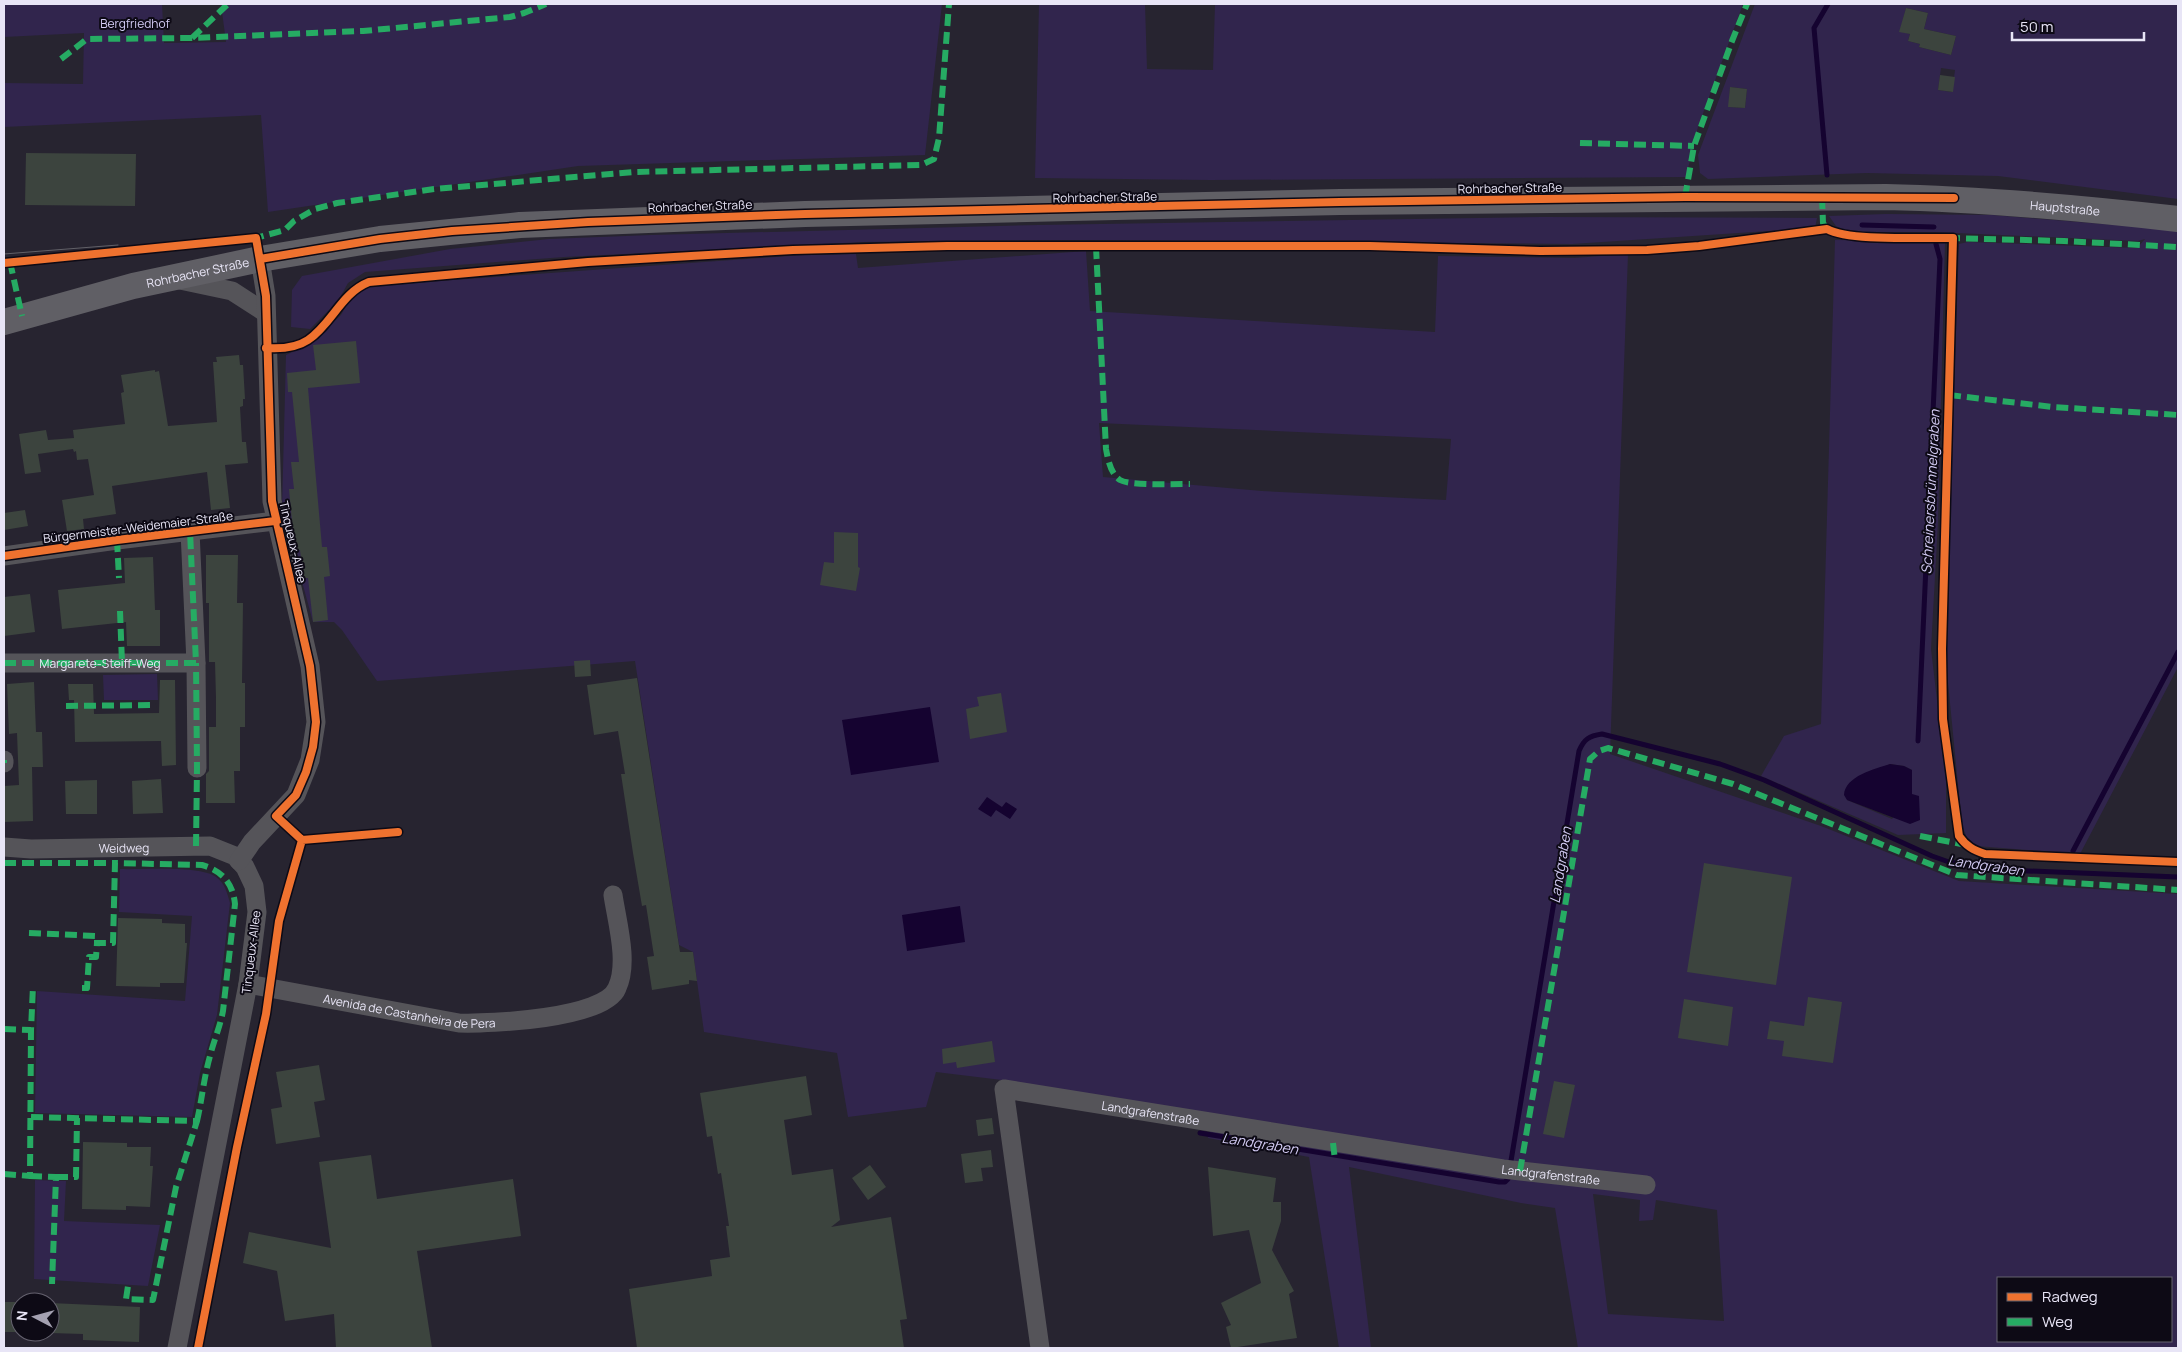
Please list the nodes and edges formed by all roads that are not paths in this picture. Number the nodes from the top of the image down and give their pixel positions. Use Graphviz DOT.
graph roads {
  1 [pos="1954,198"];
  2 [pos="2178,219"];
  3 [pos="260,259"];
  4 [pos="170,278"];
  5 [pos="266,313"];
  6 [pos="4,322"];
  7 [pos="275,521"];
  8 [pos="190,531"];
  9 [pos="4,556"];
  10 [pos="4,663"];
  11 [pos="196,663"];
  12 [pos="198,768"];
  13 [pos="4,847"];
  14 [pos="239,861"];
  15 [pos="613,895"];
  16 [pos="248,984"];
  17 [pos="1646,1185"];
  18 [pos="177,1348"];
  19 [pos="1040,1348"];
  1 -- 2 [label="main road, Hauptstraße"];
  1 -- 3 [label="main road, Rohrbacher Straße"];
  3 -- 4 [label="main road, Rohrbacher Straße"];
  3 -- 5 [label="street, Tinqueux-Allee"];
  4 -- 5 [label="street"];
  4 -- 6 [label="main road, Rohrbacher Straße"];
  5 -- 7 [label="street, Tinqueux-Allee"];
  7 -- 8 [label="street, Bürgermeister-Weidemaier-Straße"];
  7 -- 14 [label="street, Tinqueux-Allee"];
  8 -- 9 [label="street, Bürgermeister-Weidemaier-Straße"];
  8 -- 11 [label="street"];
  10 -- 11 [label="street, Margarete-Steiff-Weg"];
  11 -- 12 [label="street"];
  13 -- 14 [label="street, Weidweg"];
  14 -- 16 [label="street, Tinqueux-Allee"];
  15 -- 16 [label="street, Avenida de Castanheira de Pera"];
  16 -- 18 [label="street, Tinqueux-Allee"];
  17 -- 19 [label="street, Landgrafenstraße"];
}
